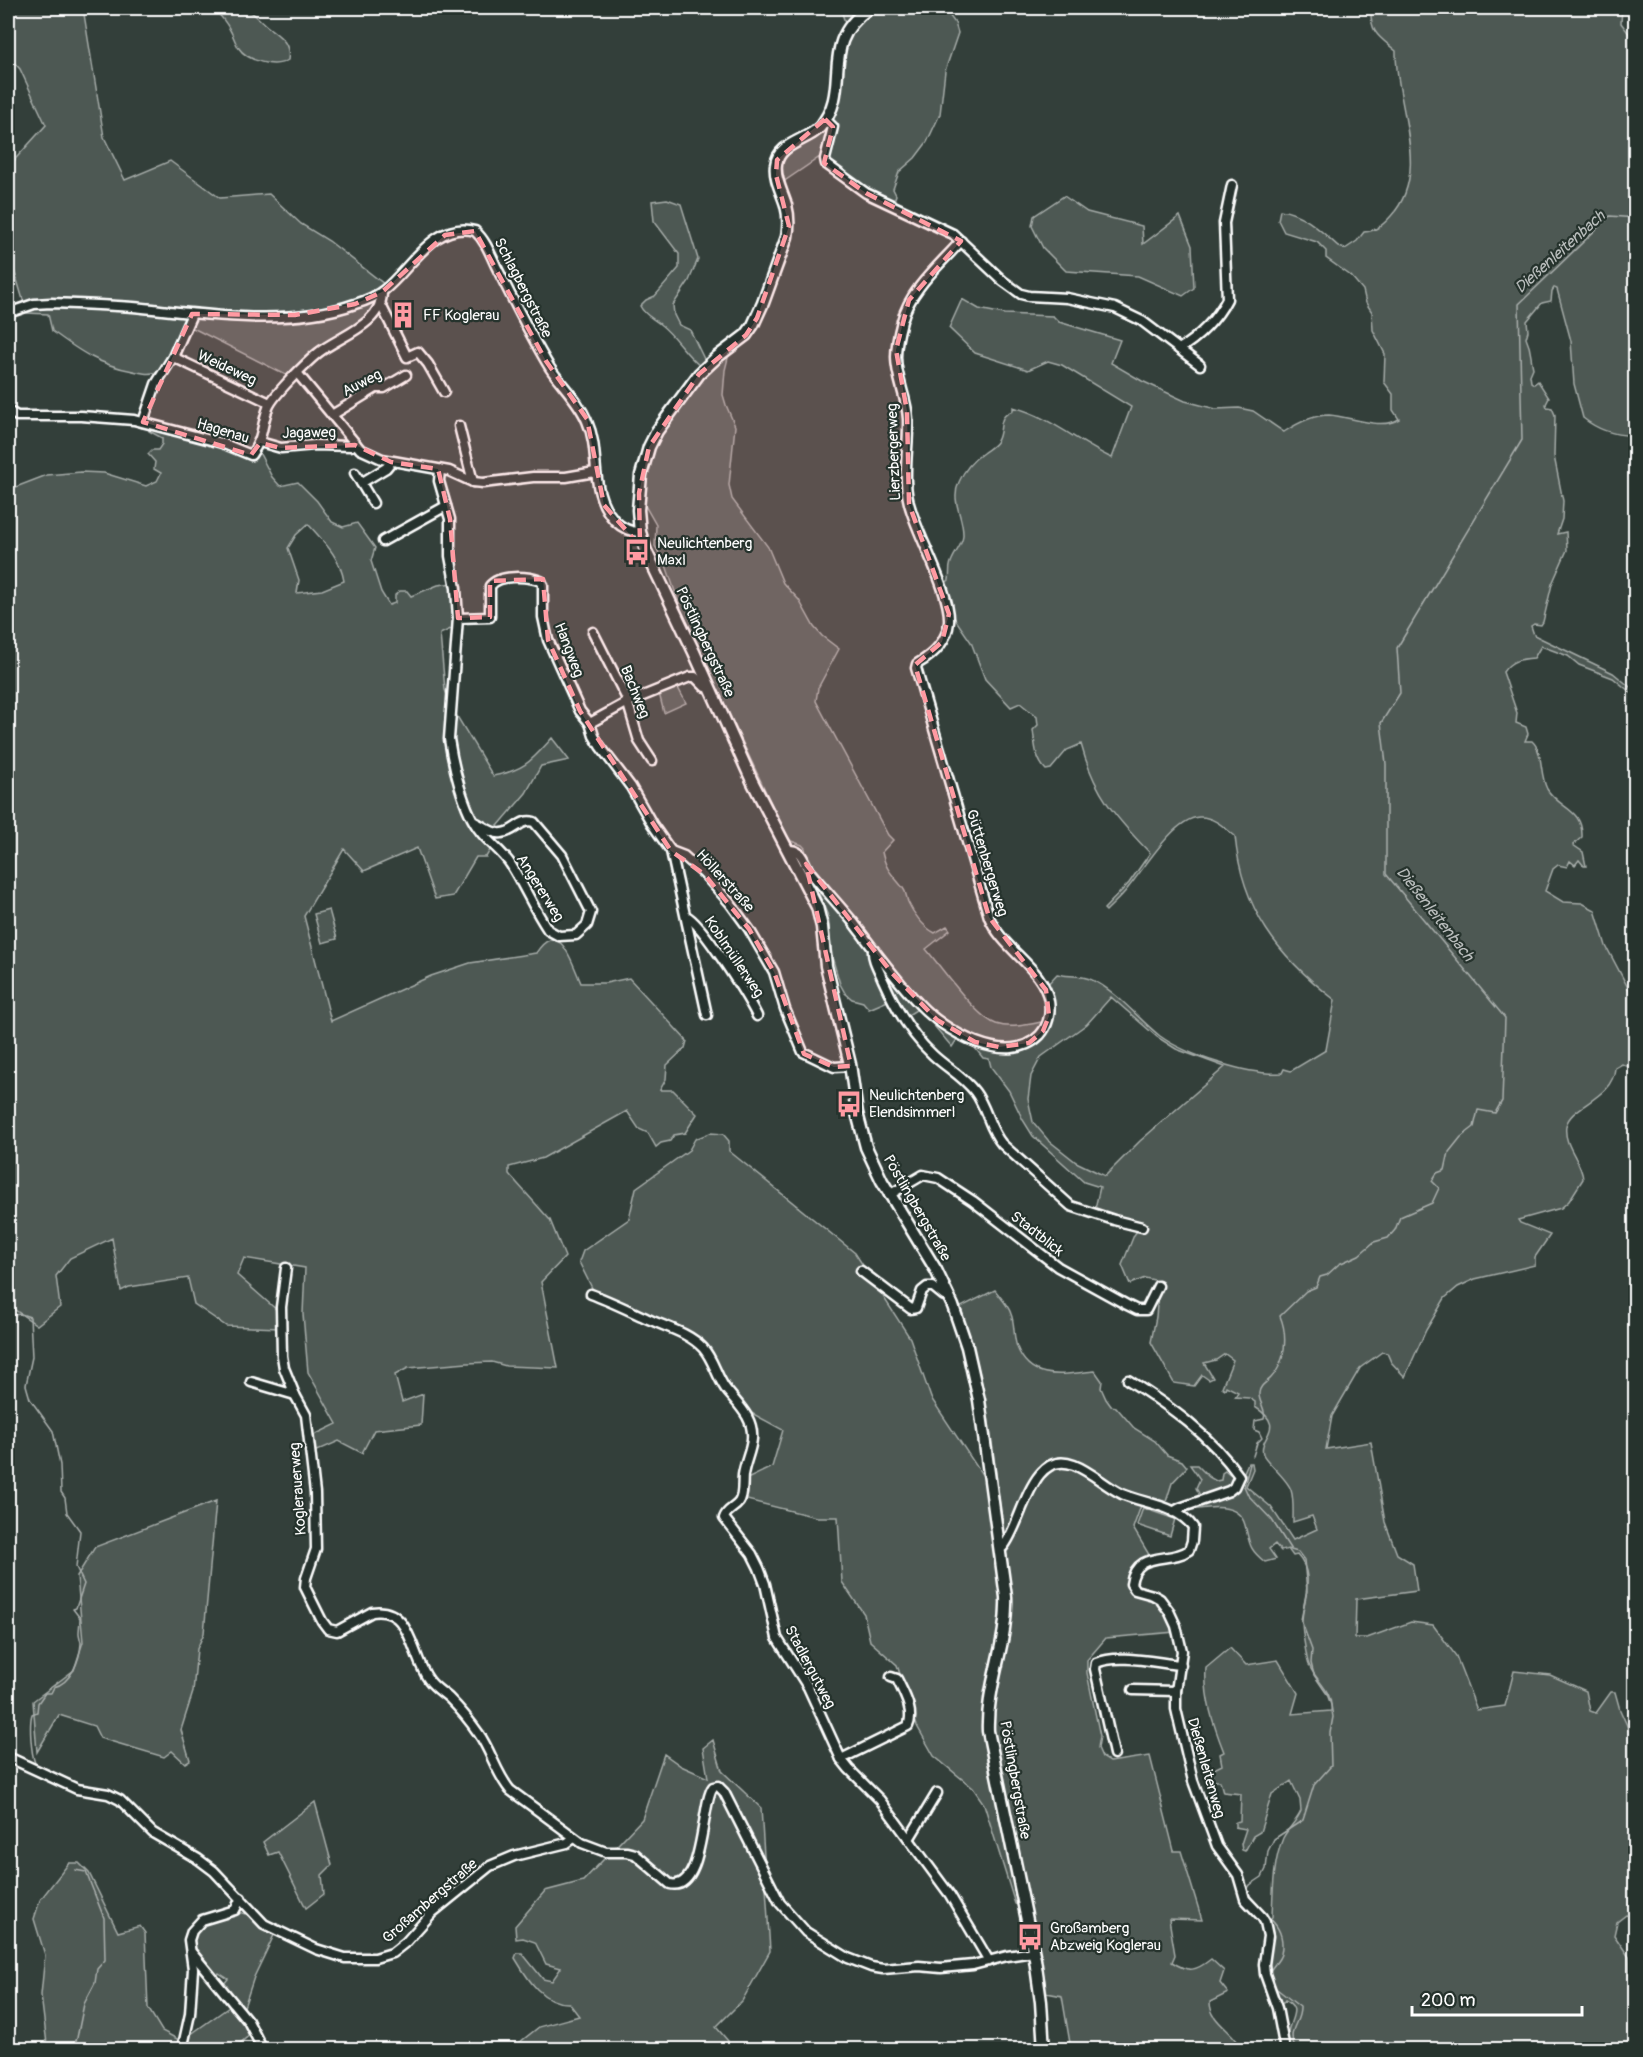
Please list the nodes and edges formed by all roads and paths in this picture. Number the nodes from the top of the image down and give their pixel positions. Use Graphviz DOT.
graph roads {
  1 [pos="869,8"];
  2 [pos="825,119"];
  3 [pos="1232,185"];
  4 [pos="961,241"];
  5 [pos="382,292"];
  6 [pos="380,303"];
  7 [pos="8,313"];
  8 [pos="192,314"];
  9 [pos="1179,349"];
  10 [pos="173,357"];
  11 [pos="1200,365"];
  12 [pos="298,374"];
  13 [pos="406,375"];
  14 [pos="444,392"];
  15 [pos="270,403"];
  16 [pos="8,411"];
  17 [pos="332,415"];
  18 [pos="143,422"];
  19 [pos="459,426"];
  20 [pos="260,442"];
  21 [pos="356,444"];
  22 [pos="390,462"];
  23 [pos="440,470"];
  24 [pos="595,472"];
  25 [pos="355,473"];
  26 [pos="473,482"];
  27 [pos="361,483"];
  28 [pos="373,503"];
  29 [pos="446,506"];
  30 [pos="640,532"];
  31 [pos="383,541"];
  32 [pos="458,618"];
  33 [pos="593,633"];
  34 [pos="917,664"];
  35 [pos="710,687"];
  36 [pos="628,702"];
  37 [pos="590,723"];
  38 [pos="652,761"];
  39 [pos="474,822"];
  40 [pos="788,850"];
  41 [pos="671,851"];
  42 [pos="686,916"];
  43 [pos="873,949"];
  44 [pos="707,1015"];
  45 [pos="757,1016"];
  46 [pos="851,1066"];
  47 [pos="891,1194"];
  48 [pos="1142,1227"];
  49 [pos="286,1268"];
  50 [pos="861,1271"];
  51 [pos="1158,1286"];
  52 [pos="591,1294"];
  53 [pos="949,1296"];
  54 [pos="1128,1380"];
  55 [pos="251,1382"];
  56 [pos="295,1395"];
  57 [pos="1173,1512"];
  58 [pos="1000,1548"];
  59 [pos="1180,1665"];
  60 [pos="891,1677"];
  61 [pos="1133,1689"];
  62 [pos="1176,1691"];
  63 [pos="1114,1754"];
  64 [pos="8,1757"];
  65 [pos="842,1759"];
  66 [pos="937,1793"];
  67 [pos="574,1838"];
  68 [pos="909,1839"];
  69 [pos="241,1898"];
  70 [pos="235,1911"];
  71 [pos="254,1913"];
  72 [pos="192,1952"];
  73 [pos="1034,1952"];
  74 [pos="989,1961"];
  75 [pos="182,2049"];
  76 [pos="263,2049"];
  77 [pos="1044,2049"];
  78 [pos="1285,2049"];
  1 -- 2 [label="main road, Pöstlingbergstraße"];
  2 -- 4 [label="street"];
  2 -- 30 [label="main road, Pöstlingbergstraße"];
  3 -- 9 [label="street"];
  4 -- 9 [label="street"];
  4 -- 34 [label="street, Lierzbergerweg"];
  5 -- 6 [label="street, Hagenau"];
  5 -- 8 [label="street, Schlagbergstraße"];
  5 -- 24 [label="street, Schlagbergstraße"];
  6 -- 12 [label="street, Hagenau"];
  6 -- 14 [label="street"];
  7 -- 8 [label="street, Schlagbergstraße"];
  8 -- 10 [label="street, Weideweg"];
  9 -- 11 [label="street"];
  10 -- 15 [label="street, Weideweg"];
  10 -- 18 [label="street, Weideweg"];
  12 -- 15 [label="street, Hagenau"];
  12 -- 17 [label="street, Auweg"];
  13 -- 17 [label="street, Auweg"];
  15 -- 20 [label="street, Hagenau"];
  16 -- 18 [label="street, Hagenau"];
  17 -- 21 [label="street, Auweg"];
  18 -- 20 [label="street, Hagenau"];
  19 -- 26 [label="street"];
  20 -- 21 [label="street, Jagaweg"];
  21 -- 22 [label="street, Jagaweg"];
  22 -- 23 [label="street, Jagaweg"];
  22 -- 27 [label="street"];
  23 -- 26 [label="street"];
  23 -- 29 [label="street, Angererweg"];
  24 -- 26 [label="street"];
  24 -- 30 [label="street, Schlagbergstraße"];
  25 -- 27 [label="street"];
  27 -- 28 [label="street"];
  29 -- 31 [label="street"];
  29 -- 32 [label="street, Angererweg"];
  30 -- 35 [label="main road, Pöstlingbergstraße"];
  32 -- 37 [label="street, Hangweg"];
  32 -- 39 [label="street, Angererweg"];
  33 -- 36 [label="street, Bachweg"];
  34 -- 43 [label="street, Güttenbergerweg"];
  35 -- 36 [label="street"];
  35 -- 40 [label="main road, Pöstlingbergstraße"];
  36 -- 37 [label="street"];
  36 -- 38 [label="street, Bachweg"];
  37 -- 41 [label="street, Höllerstraße"];
  39 -- 39 [label="street, Angererweg"];
  40 -- 43 [label="street, Güttenbergerweg"];
  40 -- 46 [label="main road, Pöstlingbergstraße"];
  41 -- 42 [label="street, Koblmüllerweg"];
  41 -- 46 [label="street, Höllerstraße"];
  42 -- 44 [label="street, Koblmüllerweg"];
  42 -- 45 [label="street, Koblmüllerweg"];
  43 -- 48 [label="street"];
  46 -- 47 [label="main road, Pöstlingbergstraße"];
  47 -- 51 [label="street, Stadtblick"];
  47 -- 53 [label="main road, Pöstlingbergstraße"];
  49 -- 56 [label="street, Koglerauerweg"];
  50 -- 53 [label="street"];
  52 -- 65 [label="street, Stadlergutweg"];
  53 -- 58 [label="main road, Pöstlingbergstraße"];
  54 -- 57 [label="street"];
  55 -- 56 [label="street"];
  56 -- 67 [label="street, Koglerauerweg"];
  57 -- 58 [label="street, Dießenleitenweg"];
  57 -- 59 [label="street, Dießenleitenweg"];
  58 -- 73 [label="main road, Pöstlingbergstraße"];
  59 -- 62 [label="street, Dießenleitenweg"];
  59 -- 63 [label="street"];
  60 -- 65 [label="street"];
  61 -- 62 [label="street"];
  62 -- 78 [label="street, Dießenleitenweg"];
  64 -- 69 [label="street, Großambergstraße"];
  65 -- 68 [label="street, Stadlergutweg"];
  66 -- 68 [label="street"];
  67 -- 71 [label="street, Großambergstraße"];
  67 -- 74 [label="street"];
  68 -- 74 [label="street, Stadlergutweg"];
  69 -- 70 [label="street"];
  69 -- 71 [label="street, Großambergstraße"];
  70 -- 71 [label="street"];
  70 -- 72 [label="street"];
  72 -- 75 [label="street"];
  72 -- 76 [label="street"];
  73 -- 74 [label="street"];
  73 -- 77 [label="main road, Pöstlingbergstraße"];
}
